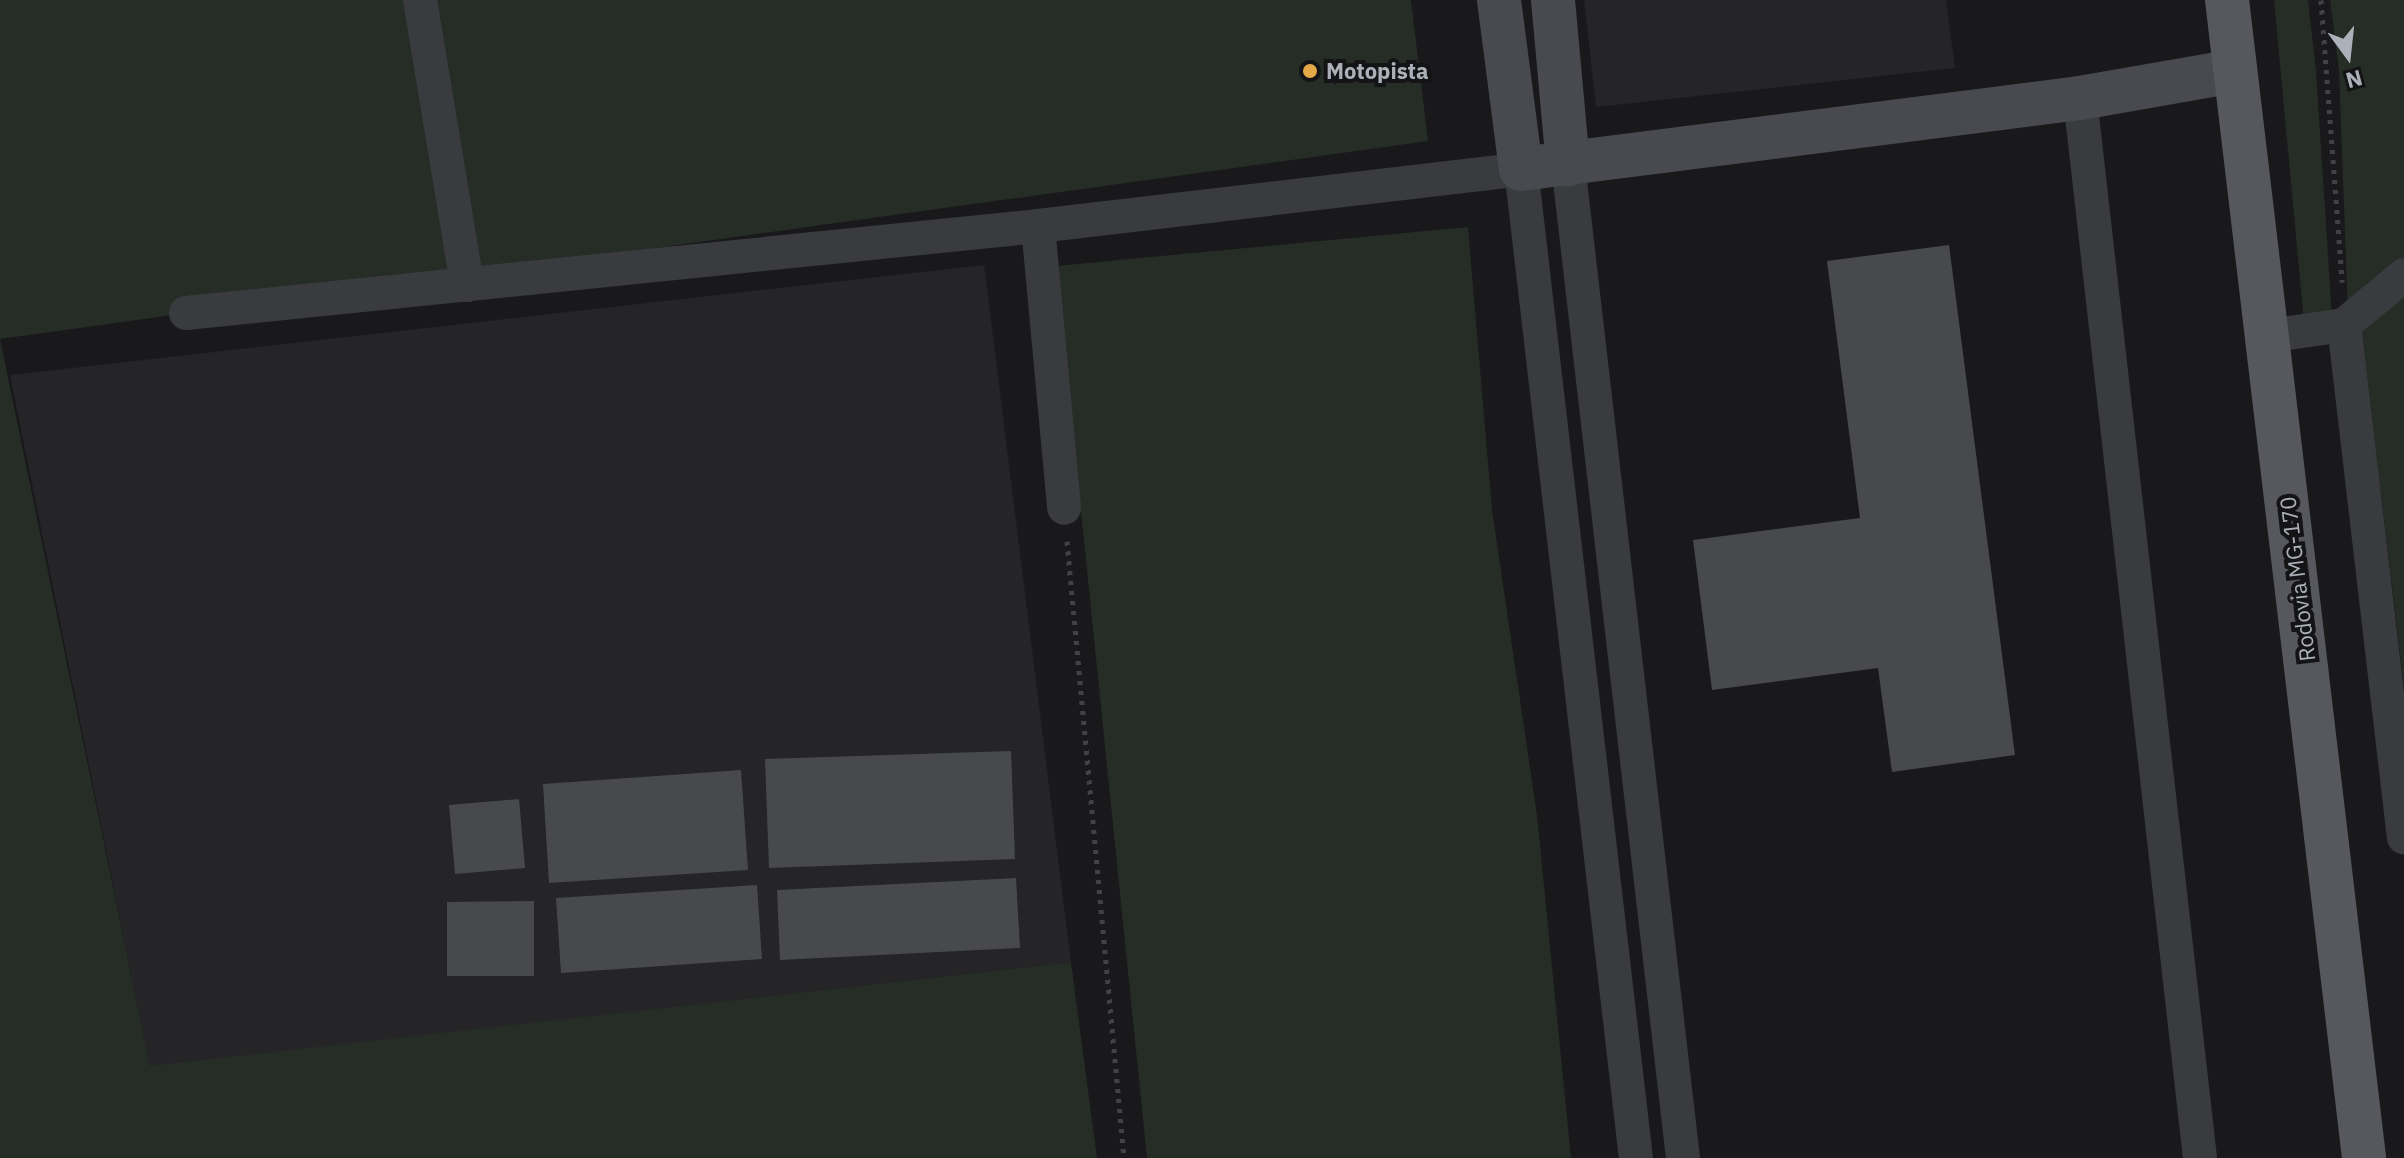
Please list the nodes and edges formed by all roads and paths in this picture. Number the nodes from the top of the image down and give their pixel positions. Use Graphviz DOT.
graph roads {
  1 [pos="420,0"];
  2 [pos="1499,0"];
  3 [pos="1553,0"];
  4 [pos="2227,0"];
  5 [pos="2321,0"];
  6 [pos="2234,71"];
  7 [pos="2080,98"];
  8 [pos="1568,164"];
  9 [pos="1521,169"];
  10 [pos="1038,226"];
  11 [pos="2404,275"];
  12 [pos="467,285"];
  13 [pos="186,313"];
  14 [pos="2344,325"];
  15 [pos="2268,336"];
  16 [pos="1064,508"];
  17 [pos="2404,838"];
  18 [pos="1124,1158"];
  19 [pos="1636,1158"];
  20 [pos="1683,1158"];
  21 [pos="2200,1158"];
  22 [pos="2364,1158"];
  1 -- 12 [label="street"];
  2 -- 9 [label="street"];
  3 -- 8 [label="street"];
  4 -- 6 [label="main road, Rodovia MG-170"];
  5 -- 14 [label="path"];
  6 -- 7 [label="street"];
  6 -- 15 [label="main road, Rodovia MG-170"];
  7 -- 8 [label="street"];
  7 -- 21 [label="street"];
  8 -- 9 [label="street"];
  8 -- 20 [label="street"];
  9 -- 10 [label="street"];
  9 -- 19 [label="street"];
  10 -- 12 [label="street"];
  10 -- 16 [label="street"];
  11 -- 14 [label="street"];
  12 -- 13 [label="street"];
  14 -- 15 [label="street"];
  14 -- 17 [label="street"];
  15 -- 22 [label="main road, Rodovia MG-170"];
  16 -- 18 [label="path"];
}
